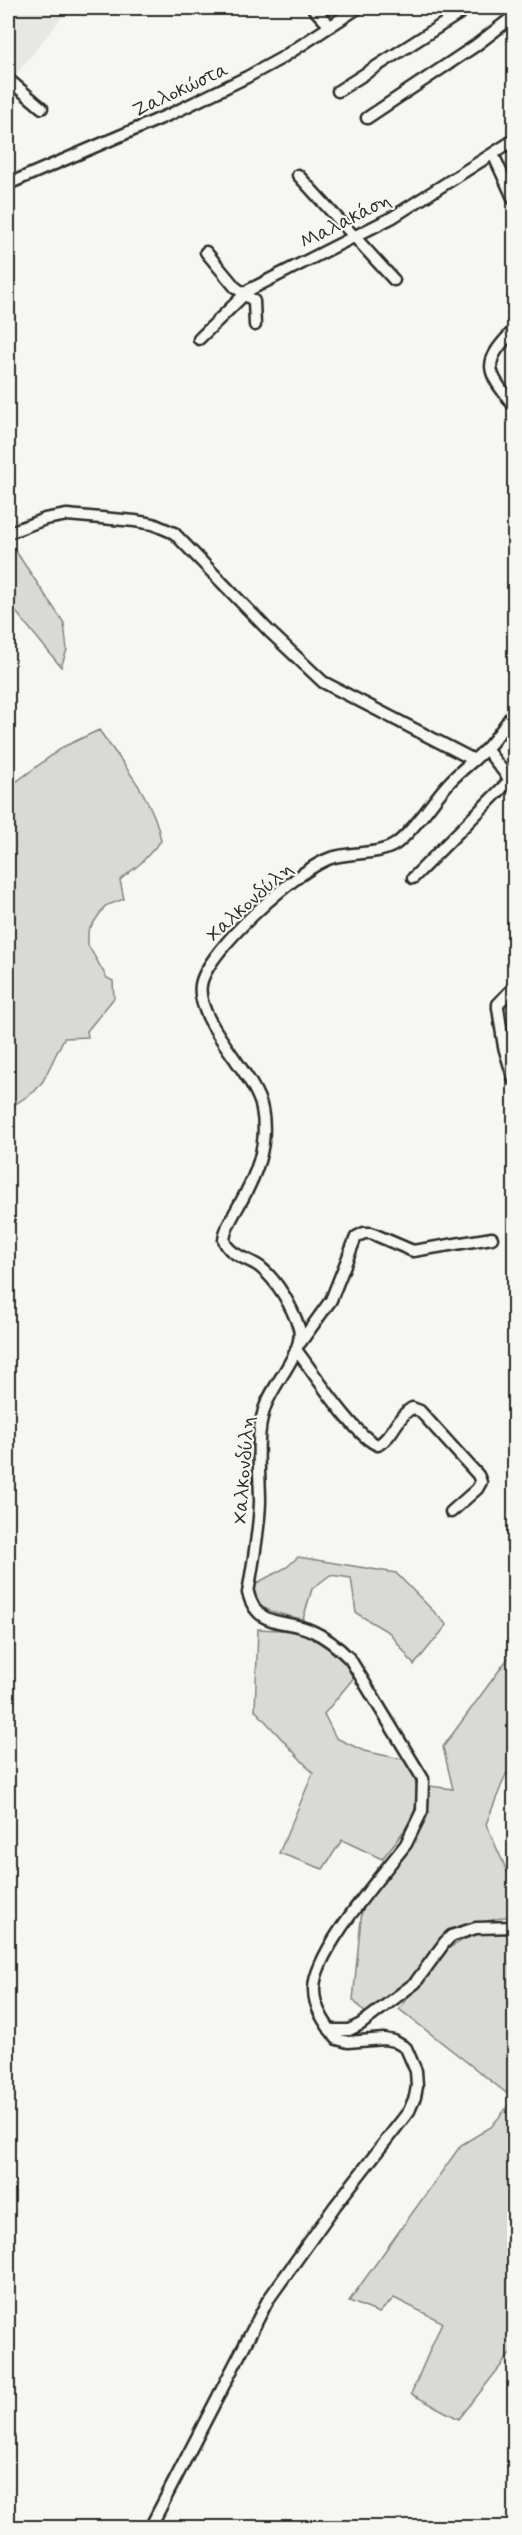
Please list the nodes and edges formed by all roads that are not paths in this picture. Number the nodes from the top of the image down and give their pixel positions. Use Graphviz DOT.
graph roads {
  1 [pos="313,8"];
  2 [pos="358,8"];
  3 [pos="468,8"];
  4 [pos="511,8"];
  5 [pos="514,11"];
  6 [pos="514,16"];
  7 [pos="330,26"];
  8 [pos="8,79"];
  9 [pos="338,91"];
  10 [pos="42,108"];
  11 [pos="367,118"];
  12 [pos="514,140"];
  13 [pos="493,154"];
  14 [pos="298,175"];
  15 [pos="8,184"];
  16 [pos="514,200"];
  17 [pos="355,236"];
  18 [pos="206,252"];
  19 [pos="394,280"];
  20 [pos="244,294"];
  21 [pos="255,326"];
  22 [pos="514,330"];
  23 [pos="199,339"];
  24 [pos="514,406"];
  25 [pos="8,533"];
  26 [pos="514,712"];
  27 [pos="486,749"];
  28 [pos="474,760"];
  29 [pos="512,782"];
  30 [pos="413,878"];
  31 [pos="514,987"];
  32 [pos="514,1080"];
  33 [pos="492,1238"];
  34 [pos="298,1347"];
  35 [pos="451,1512"];
  36 [pos="514,1927"];
  37 [pos="330,2030"];
  38 [pos="150,2528"];
  1 -- 7 [label="street"];
  2 -- 7 [label="street, Ζαλοκώστα"];
  3 -- 9 [label="street"];
  4 -- 5 [label="main road"];
  6 -- 11 [label="street"];
  7 -- 15 [label="street, Ζαλοκώστα"];
  8 -- 10 [label="street"];
  12 -- 13 [label="street, Μαλακάση"];
  13 -- 16 [label="street"];
  13 -- 17 [label="street, Μαλακάση"];
  14 -- 17 [label="street"];
  17 -- 19 [label="street"];
  17 -- 20 [label="street, Μαλακάση"];
  18 -- 20 [label="street"];
  20 -- 21 [label="street"];
  20 -- 23 [label="street, Μαλακάση"];
  22 -- 24 [label="street"];
  25 -- 28 [label="street"];
  26 -- 27 [label="street, Χαλκονδύλη"];
  27 -- 28 [label="street, Χαλκονδύλη"];
  27 -- 29 [label="street"];
  28 -- 34 [label="street, Χαλκονδύλη"];
  29 -- 30 [label="street"];
  31 -- 32 [label="street"];
  33 -- 34 [label="street"];
  34 -- 35 [label="street"];
  34 -- 37 [label="street, Χαλκονδύλη"];
  36 -- 37 [label="street"];
  37 -- 38 [label="street"];
}
